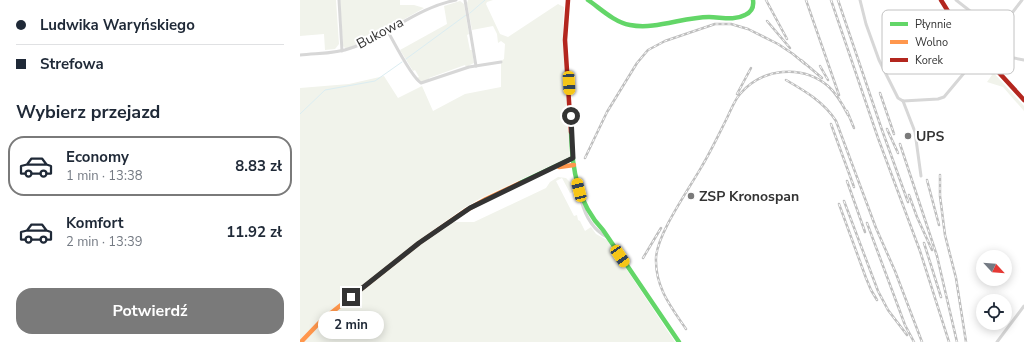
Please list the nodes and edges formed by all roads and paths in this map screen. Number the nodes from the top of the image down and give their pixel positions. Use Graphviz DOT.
graph roads {
  1 [pos="339,0"];
  2 [pos="456,0"];
  3 [pos="465,0"];
  4 [pos="568,0"];
  5 [pos="588,0"];
  6 [pos="753,0"];
  7 [pos="860,0"];
  8 [pos="941,0"];
  9 [pos="956,0"];
  10 [pos="1022,0"];
  11 [pos="947,10"];
  12 [pos="969,10"];
  13 [pos="1014,10"];
  14 [pos="388,30"];
  15 [pos="342,51"];
  16 [pos="300,55"];
  17 [pos="1014,58"];
  18 [pos="1024,60"];
  19 [pos="501,62"];
  20 [pos="476,66"];
  21 [pos="882,69"];
  22 [pos="885,74"];
  23 [pos="963,74"];
  24 [pos="1000,74"];
  25 [pos="1024,100"];
  26 [pos="903,101"];
  27 [pos="573,158"];
  28 [pos="574,165"];
  29 [pos="552,169"];
  30 [pos="921,176"];
  31 [pos="1024,306"];
  32 [pos="302,342"];
  33 [pos="679,342"];
  34 [pos="997,342"];
  1 -- 15 [label="street"];
  2 -- 14 [label="street, Bukowa"];
  3 -- 20 [label="street"];
  4 -- 27 [label="street"];
  5 -- 6 [label="street"];
  7 -- 21 [label="street"];
  8 -- 11 [label="street"];
  9 -- 12 [label="street"];
  10 -- 13 [label="street"];
  14 -- 15 [label="street, Bukowa"];
  14 -- 20 [label="street"];
  15 -- 16 [label="street, Bukowa"];
  17 -- 18 [label="street"];
  19 -- 20 [label="street"];
  22 -- 26 [label="street"];
  23 -- 26 [label="street"];
  24 -- 25 [label="street"];
  26 -- 30 [label="street"];
  27 -- 28 [label="street"];
  27 -- 29 [label="street"];
  28 -- 29 [label="street"];
  28 -- 33 [label="street"];
  29 -- 32 [label="street"];
  31 -- 34 [label="street"];
}
